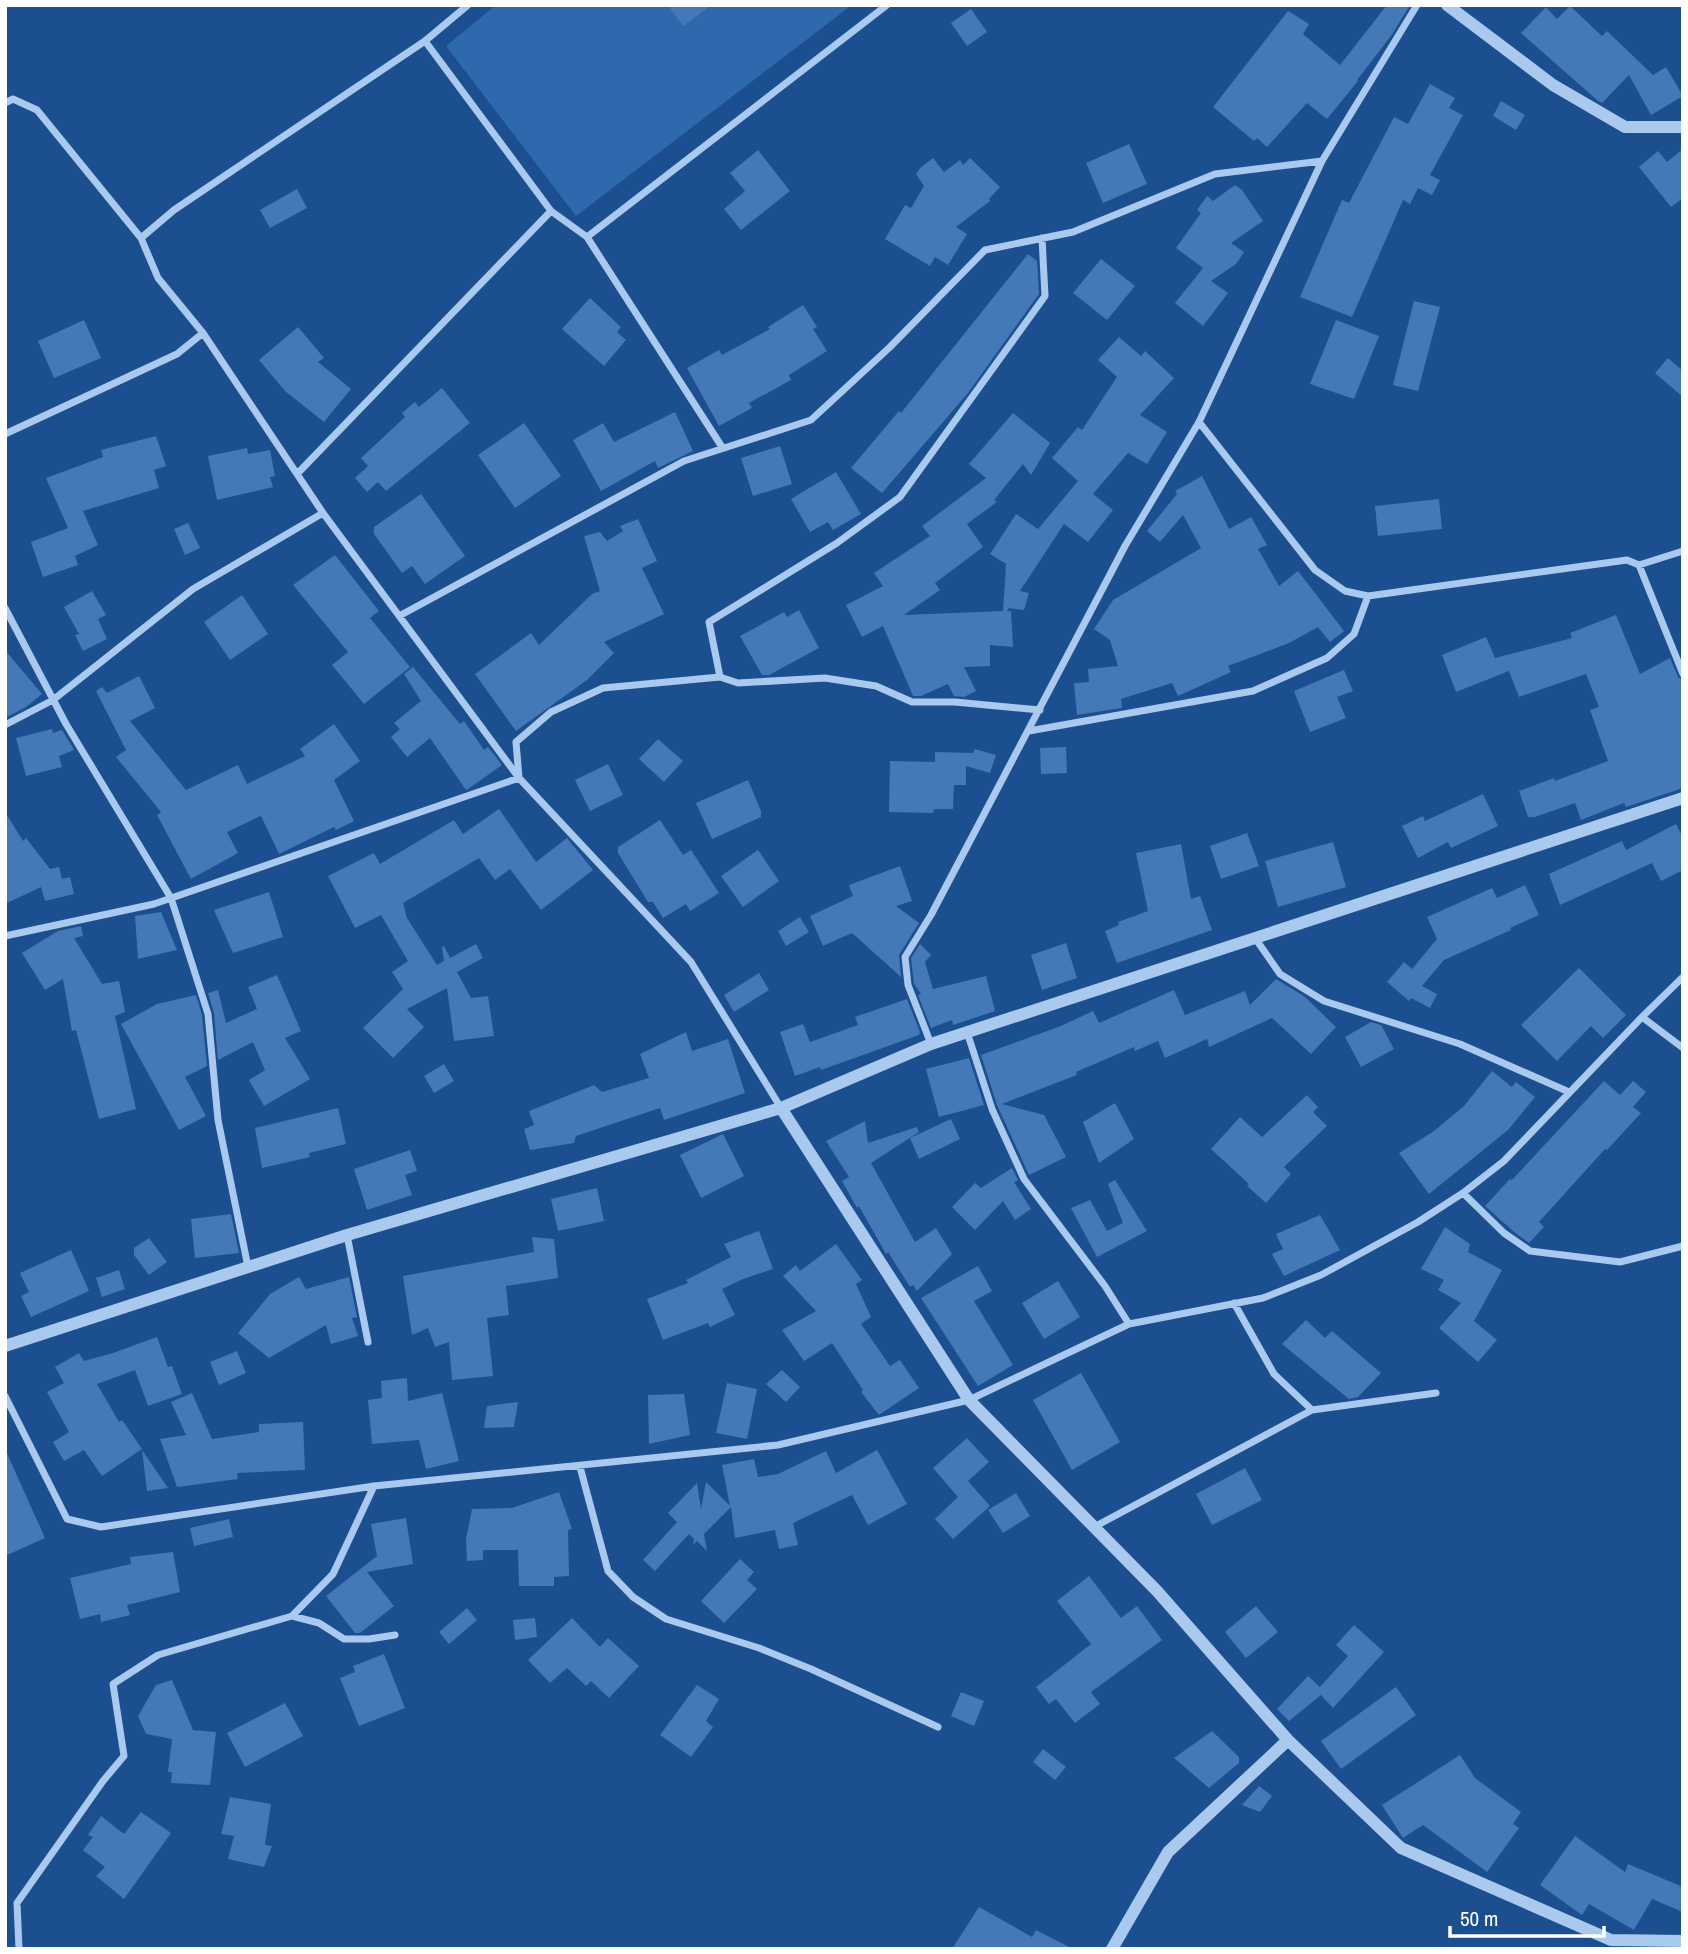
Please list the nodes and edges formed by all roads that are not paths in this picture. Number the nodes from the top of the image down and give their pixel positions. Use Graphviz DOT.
graph roads {
  1 [pos="468,5"];
  2 [pos="887,5"];
  3 [pos="1417,5"];
  4 [pos="1447,5"];
  5 [pos="425,41"];
  6 [pos="5,103"];
  7 [pos="1683,127"];
  8 [pos="1322,161"];
  9 [pos="551,211"];
  10 [pos="587,237"];
  11 [pos="141,238"];
  12 [pos="1042,238"];
  13 [pos="203,333"];
  14 [pos="1199,422"];
  15 [pos="5,434"];
  16 [pos="722,447"];
  17 [pos="297,474"];
  18 [pos="323,513"];
  19 [pos="1683,551"];
  20 [pos="1639,565"];
  21 [pos="1368,596"];
  22 [pos="5,608"];
  23 [pos="401,615"];
  24 [pos="1683,674"];
  25 [pos="720,677"];
  26 [pos="53,700"];
  27 [pos="1040,710"];
  28 [pos="5,725"];
  29 [pos="1029,731"];
  30 [pos="519,778"];
  31 [pos="1683,798"];
  32 [pos="171,898"];
  33 [pos="5,936"];
  34 [pos="1255,938"];
  35 [pos="1683,977"];
  36 [pos="1642,1017"];
  37 [pos="967,1032"];
  38 [pos="931,1044"];
  39 [pos="1683,1048"];
  40 [pos="1569,1092"];
  41 [pos="781,1108"];
  42 [pos="1463,1193"];
  43 [pos="347,1235"];
  44 [pos="1683,1246"];
  45 [pos="248,1267"];
  46 [pos="1234,1303"];
  47 [pos="1129,1324"];
  48 [pos="368,1342"];
  49 [pos="5,1346"];
  50 [pos="1436,1393"];
  51 [pos="5,1396"];
  52 [pos="969,1400"];
  53 [pos="1312,1410"];
  54 [pos="580,1467"];
  55 [pos="374,1486"];
  56 [pos="1094,1527"];
  57 [pos="292,1616"];
  58 [pos="395,1635"];
  59 [pos="939,1727"];
  60 [pos="1288,1740"];
  61 [pos="1683,1941"];
  62 [pos="1610,1944"];
  63 [pos="19,1949"];
  64 [pos="1112,1949"];
  1 -- 5 [label="street"];
  2 -- 10 [label="street"];
  3 -- 8 [label="street"];
  4 -- 7 [label="street"];
  5 -- 9 [label="street"];
  5 -- 11 [label="street"];
  6 -- 11 [label="street"];
  8 -- 12 [label="street"];
  8 -- 14 [label="street"];
  9 -- 10 [label="street"];
  9 -- 17 [label="street"];
  10 -- 16 [label="street"];
  11 -- 13 [label="street"];
  12 -- 16 [label="street"];
  12 -- 25 [label="street"];
  13 -- 15 [label="street"];
  13 -- 17 [label="street"];
  14 -- 21 [label="street"];
  14 -- 27 [label="street"];
  16 -- 23 [label="street"];
  17 -- 18 [label="street"];
  18 -- 23 [label="street"];
  18 -- 26 [label="street"];
  19 -- 20 [label="street"];
  20 -- 21 [label="street"];
  20 -- 24 [label="street"];
  21 -- 29 [label="street"];
  22 -- 26 [label="street"];
  23 -- 30 [label="street"];
  25 -- 27 [label="street"];
  25 -- 30 [label="street"];
  26 -- 28 [label="street"];
  26 -- 32 [label="street"];
  27 -- 29 [label="street"];
  29 -- 38 [label="street"];
  30 -- 32 [label="street"];
  30 -- 41 [label="street"];
  31 -- 34 [label="street"];
  32 -- 33 [label="street"];
  32 -- 45 [label="street"];
  34 -- 37 [label="street"];
  34 -- 40 [label="street"];
  35 -- 36 [label="street"];
  36 -- 39 [label="street"];
  36 -- 40 [label="street"];
  37 -- 38 [label="street"];
  37 -- 47 [label="street"];
  38 -- 41 [label="street"];
  40 -- 42 [label="street"];
  41 -- 43 [label="street"];
  41 -- 52 [label="street"];
  42 -- 44 [label="street"];
  42 -- 46 [label="street"];
  43 -- 45 [label="street"];
  43 -- 48 [label="street"];
  45 -- 49 [label="street"];
  46 -- 47 [label="street"];
  46 -- 53 [label="street"];
  47 -- 52 [label="street"];
  50 -- 53 [label="street"];
  51 -- 55 [label="street"];
  52 -- 54 [label="street"];
  52 -- 56 [label="street"];
  53 -- 56 [label="street"];
  54 -- 55 [label="street"];
  54 -- 59 [label="street"];
  55 -- 57 [label="street"];
  56 -- 60 [label="street"];
  57 -- 58 [label="street"];
  57 -- 63 [label="street"];
  60 -- 62 [label="street"];
  60 -- 64 [label="street"];
  61 -- 62 [label="street"];
}
